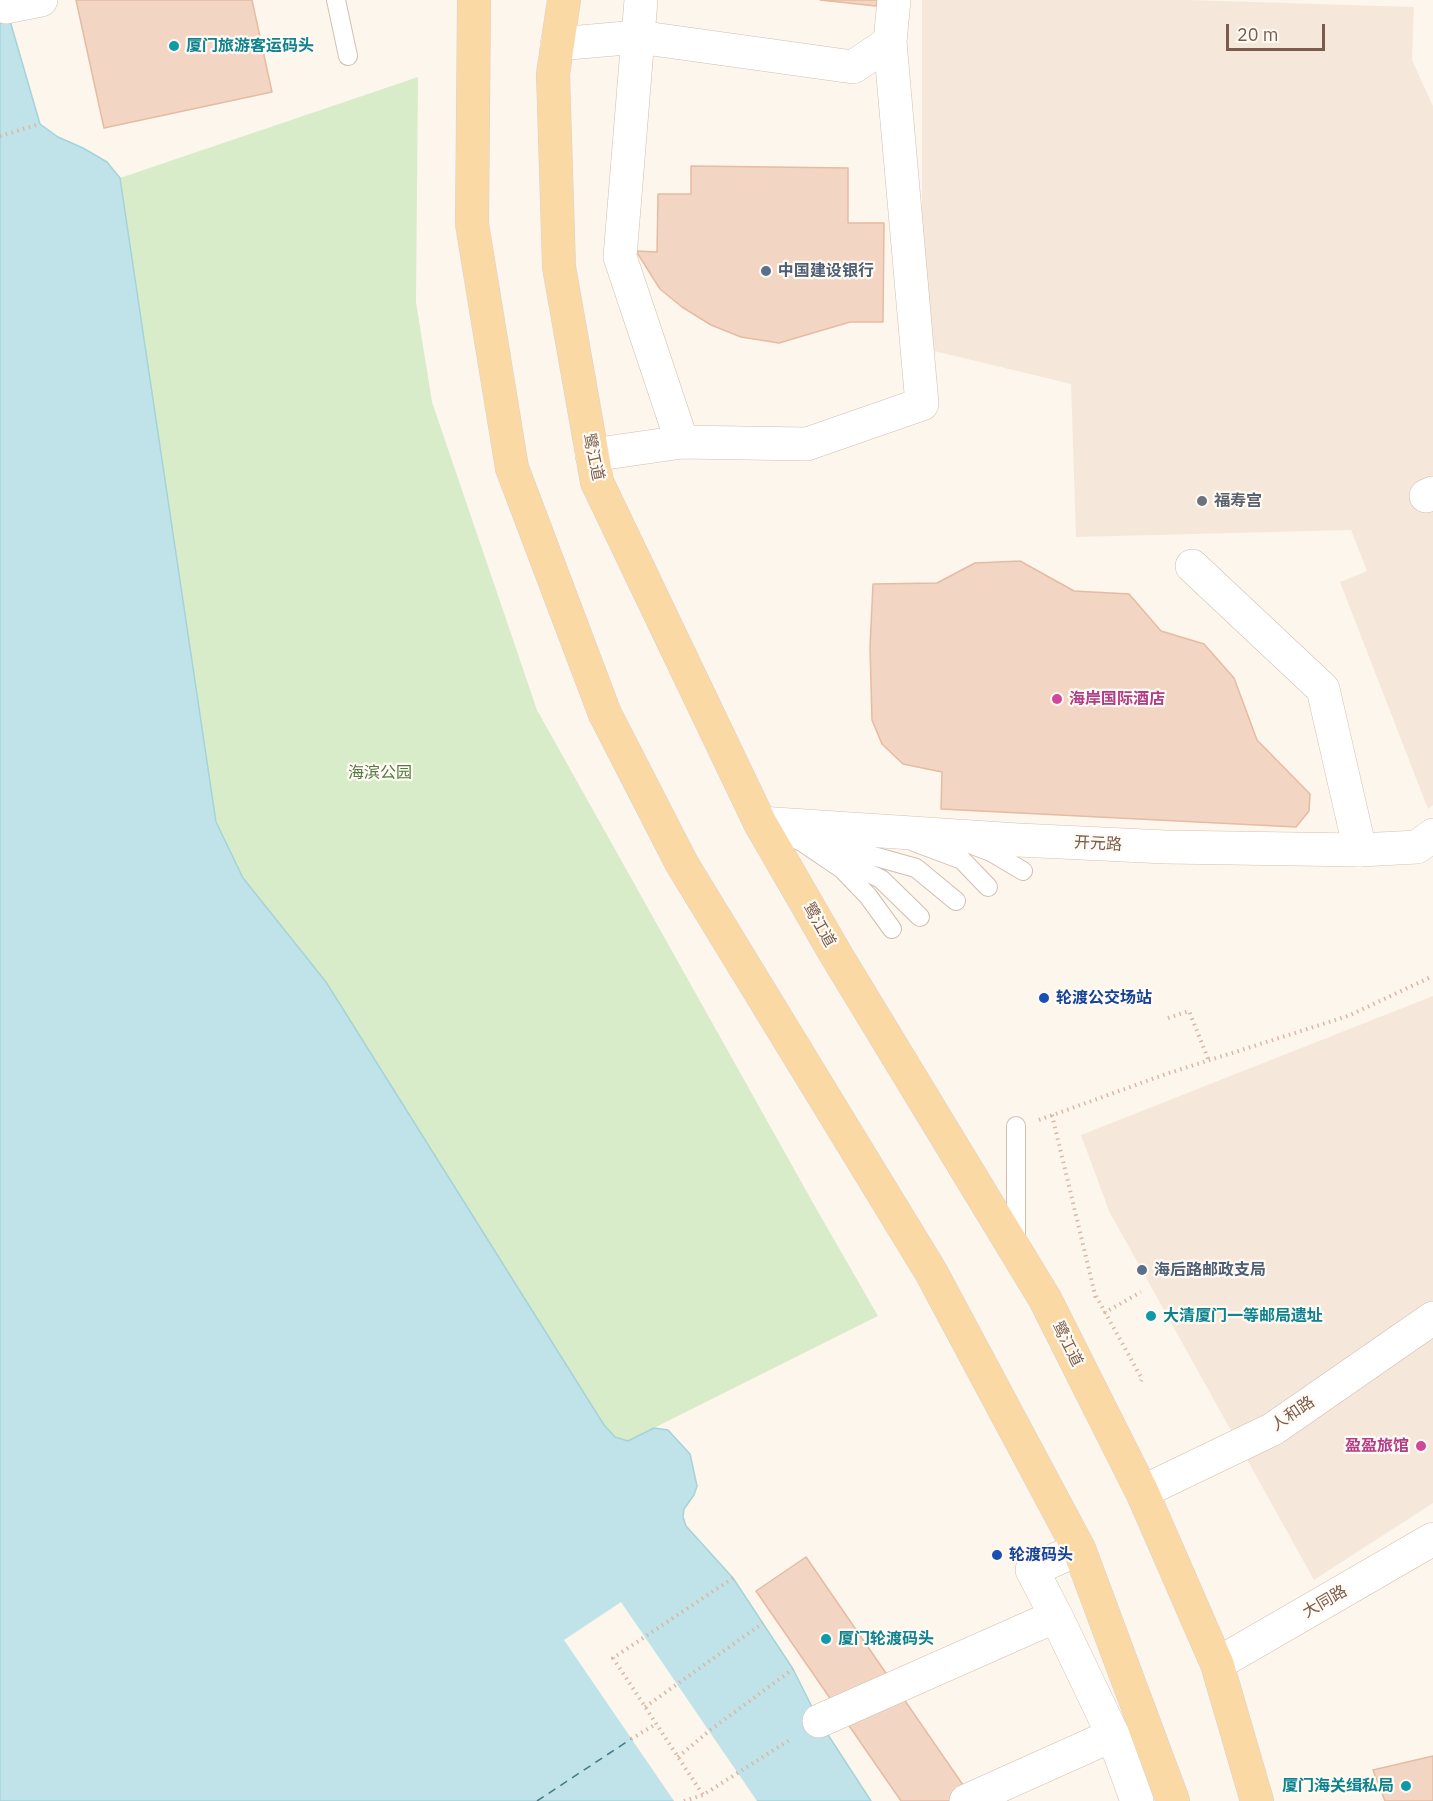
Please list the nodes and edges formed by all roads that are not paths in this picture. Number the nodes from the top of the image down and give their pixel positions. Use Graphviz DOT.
graph roads {
  1 [pos="41,0"];
  2 [pos="336,0"];
  3 [pos="474,0"];
  4 [pos="564,0"];
  5 [pos="641,0"];
  6 [pos="894,0"];
  7 [pos="6,7"];
  8 [pos="638,37"];
  9 [pos="890,42"];
  10 [pos="557,44"];
  11 [pos="348,56"];
  12 [pos="682,442"];
  13 [pos="592,454"];
  14 [pos="1192,566"];
  15 [pos="760,823"];
  16 [pos="863,830"];
  17 [pos="1433,835"];
  18 [pos="802,842"];
  19 [pos="1360,850"];
  20 [pos="1021,856"];
  21 [pos="1051,860"];
  22 [pos="988,887"];
  23 [pos="956,901"];
  24 [pos="920,916"];
  25 [pos="892,929"];
  26 [pos="1016,1127"];
  27 [pos="1016,1252"];
  28 [pos="1433,1318"];
  29 [pos="1142,1492"];
  30 [pos="1433,1539"];
  31 [pos="1079,1549"];
  32 [pos="1056,1616"];
  33 [pos="1217,1664"];
  34 [pos="819,1721"];
  35 [pos="1113,1735"];
  36 [pos="1171,1800"];
  37 [pos="966,1801"];
  38 [pos="1137,1801"];
  39 [pos="1257,1801"];
  1 -- 7 [label="street"];
  2 -- 11 [label="lane"];
  3 -- 31 [label="main road"];
  4 -- 10 [label="main road, 鹭江道"];
  5 -- 8 [label="street"];
  6 -- 9 [label="street"];
  8 -- 9 [label="street"];
  8 -- 10 [label="street"];
  8 -- 12 [label="street"];
  9 -- 12 [label="street"];
  10 -- 13 [label="main road, 鹭江道"];
  12 -- 13 [label="street"];
  13 -- 15 [label="main road, 鹭江道"];
  14 -- 19 [label="street"];
  15 -- 16 [label="street, 开元路"];
  15 -- 18 [label="lane"];
  15 -- 27 [label="main road, 鹭江道"];
  16 -- 20 [label="street, 开元路"];
  16 -- 22 [label="lane"];
  17 -- 19 [label="street, 开元路"];
  18 -- 23 [label="lane"];
  18 -- 24 [label="lane"];
  18 -- 25 [label="lane"];
  19 -- 20 [label="street, 开元路"];
  20 -- 21 [label="lane"];
  26 -- 27 [label="lane"];
  27 -- 29 [label="main road, 鹭江道"];
  28 -- 29 [label="street, 人和路"];
  29 -- 33 [label="main road, 鹭江道"];
  30 -- 33 [label="street, 大同路"];
  31 -- 32 [label="street"];
  31 -- 36 [label="main road"];
  32 -- 34 [label="street"];
  32 -- 35 [label="street"];
  33 -- 39 [label="main road, 鹭江道"];
  35 -- 37 [label="street"];
  35 -- 38 [label="street"];
}
